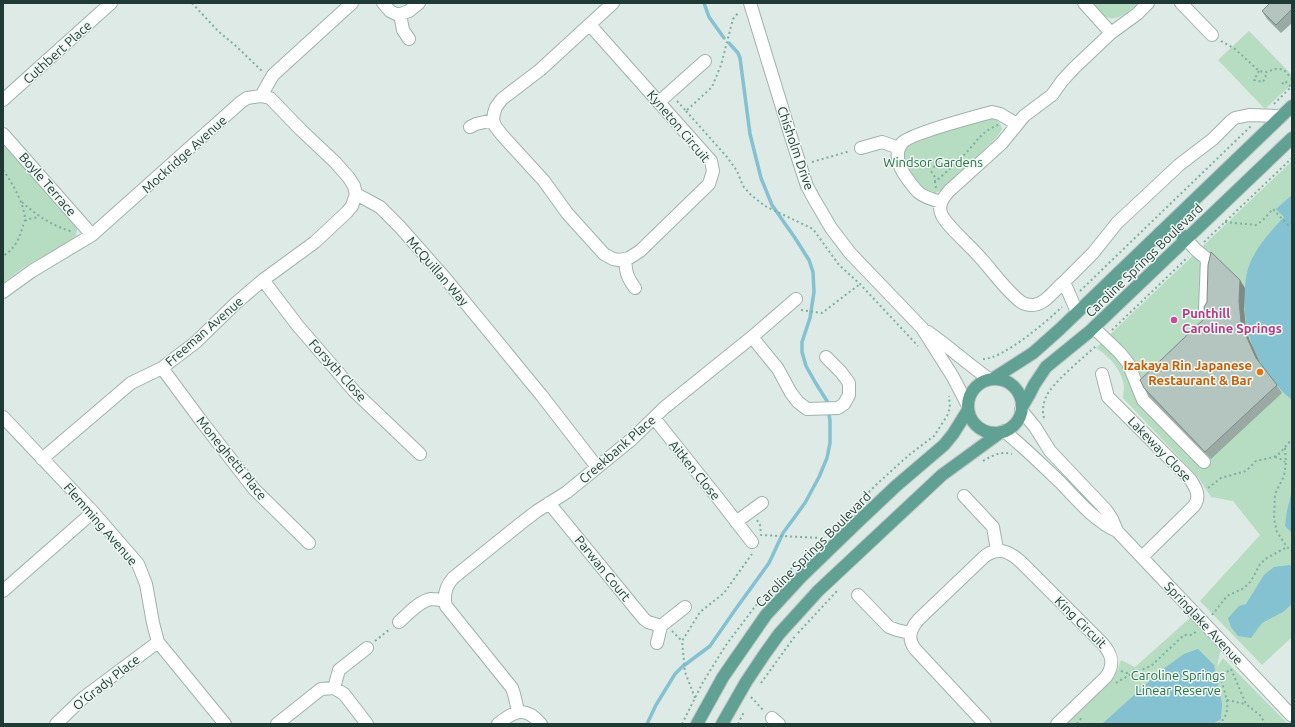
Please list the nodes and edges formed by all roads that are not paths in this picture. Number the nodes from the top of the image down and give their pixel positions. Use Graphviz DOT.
graph roads {
  1 [pos="111,3"];
  2 [pos="352,3"];
  3 [pos="383,3"];
  4 [pos="419,3"];
  5 [pos="614,3"];
  6 [pos="751,3"];
  7 [pos="1084,3"];
  8 [pos="1148,3"];
  9 [pos="1181,3"];
  10 [pos="400,14"];
  11 [pos="590,25"];
  12 [pos="1111,32"];
  13 [pos="1212,36"];
  14 [pos="409,39"];
  15 [pos="705,61"];
  16 [pos="261,96"];
  17 [pos="3,100"];
  18 [pos="659,102"];
  19 [pos="1292,106"];
  20 [pos="1282,116"];
  21 [pos="493,120"];
  22 [pos="1017,124"];
  23 [pos="470,127"];
  24 [pos="3,134"];
  25 [pos="1292,138"];
  26 [pos="861,148"];
  27 [pos="899,148"];
  28 [pos="356,194"];
  29 [pos="940,197"];
  30 [pos="1170,223"];
  31 [pos="92,235"];
  32 [pos="1186,239"];
  33 [pos="625,259"];
  34 [pos="263,280"];
  35 [pos="1064,282"];
  36 [pos="635,288"];
  37 [pos="3,292"];
  38 [pos="796,299"];
  39 [pos="1205,309"];
  40 [pos="1077,312"];
  41 [pos="922,328"];
  42 [pos="1094,328"];
  43 [pos="752,337"];
  44 [pos="826,357"];
  45 [pos="162,368"];
  46 [pos="1102,374"];
  47 [pos="992,379"];
  48 [pos="968,407"];
  49 [pos="1021,408"];
  50 [pos="3,417"];
  51 [pos="654,418"];
  52 [pos="1003,431"];
  53 [pos="420,454"];
  54 [pos="42,459"];
  55 [pos="1204,462"];
  56 [pos="597,467"];
  57 [pos="964,496"];
  58 [pos="549,503"];
  59 [pos="762,503"];
  60 [pos="93,512"];
  61 [pos="736,522"];
  62 [pos="1117,531"];
  63 [pos="309,543"];
  64 [pos="756,543"];
  65 [pos="997,550"];
  66 [pos="1142,557"];
  67 [pos="3,591"];
  68 [pos="858,595"];
  69 [pos="445,601"];
  70 [pos="685,607"];
  71 [pos="399,622"];
  72 [pos="661,626"];
  73 [pos="910,633"];
  74 [pos="158,642"];
  75 [pos="657,643"];
  76 [pos="366,648"];
  77 [pos="334,688"];
  78 [pos="518,711"];
  79 [pos="1292,716"];
  80 [pos="56,724"];
  81 [pos="224,724"];
  82 [pos="278,724"];
  83 [pos="367,724"];
  84 [pos="498,724"];
  85 [pos="541,724"];
  86 [pos="697,724"];
  87 [pos="722,724"];
  88 [pos="985,724"];
  89 [pos="1057,724"];
  1 -- 17 [label="street, Cuthbert Place"];
  2 -- 16 [label="street"];
  3 -- 10 [label="street"];
  4 -- 10 [label="street"];
  5 -- 11 [label="street"];
  6 -- 41 [label="street, Chisholm Drive"];
  7 -- 12 [label="street"];
  8 -- 12 [label="street"];
  9 -- 13 [label="street"];
  10 -- 14 [label="street"];
  11 -- 18 [label="street, Kyneton Circuit"];
  11 -- 21 [label="street"];
  12 -- 22 [label="street"];
  15 -- 18 [label="street"];
  16 -- 28 [label="street"];
  16 -- 31 [label="street, Mockridge Avenue"];
  18 -- 33 [label="street, Kyneton Circuit"];
  19 -- 20 [label="main road, Caroline Springs Boulevard"];
  20 -- 30 [label="main road, Caroline Springs Boulevard"];
  20 -- 35 [label="street"];
  21 -- 23 [label="street"];
  21 -- 33 [label="street"];
  22 -- 27 [label="street"];
  22 -- 29 [label="street"];
  24 -- 31 [label="street, Boyle Terrace"];
  25 -- 32 [label="main road, Caroline Springs Boulevard"];
  26 -- 27 [label="street"];
  27 -- 29 [label="street"];
  28 -- 34 [label="street, Freeman Avenue"];
  28 -- 56 [label="street, McQuillan Way"];
  29 -- 35 [label="street"];
  30 -- 32 [label="main road"];
  30 -- 40 [label="main road, Caroline Springs Boulevard"];
  31 -- 37 [label="street, Mockridge Avenue"];
  32 -- 39 [label="street"];
  32 -- 42 [label="main road, Caroline Springs Boulevard"];
  33 -- 36 [label="street"];
  34 -- 45 [label="street, Freeman Avenue"];
  34 -- 53 [label="street, Forsyth Close"];
  35 -- 40 [label="street, Caroline Springs Boulevard"];
  38 -- 43 [label="street, Creekbank Place"];
  40 -- 47 [label="main road, Caroline Springs Boulevard"];
  41 -- 47 [label="street, Chisholm Drive"];
  41 -- 48 [label="street, Chisholm Drive"];
  42 -- 49 [label="main road, Caroline Springs Boulevard"];
  42 -- 55 [label="street"];
  43 -- 44 [label="street"];
  43 -- 51 [label="street, Creekbank Place"];
  45 -- 54 [label="street, Freeman Avenue"];
  45 -- 63 [label="street, Moneghetti Place"];
  46 -- 66 [label="street, Lakeway Close"];
  47 -- 48 [label="main road"];
  47 -- 49 [label="main road"];
  48 -- 52 [label="main road"];
  48 -- 86 [label="main road, Caroline Springs Boulevard"];
  49 -- 52 [label="main road"];
  49 -- 62 [label="street, Springlake Avenue"];
  50 -- 54 [label="street, Flemming Avenue"];
  51 -- 56 [label="street, Creekbank Place"];
  51 -- 61 [label="street, Aitken Close"];
  52 -- 62 [label="street, Springlake Avenue"];
  52 -- 87 [label="main road"];
  54 -- 60 [label="street, Flemming Avenue"];
  56 -- 58 [label="street, Creekbank Place"];
  57 -- 65 [label="street"];
  58 -- 69 [label="street, Creekbank Place"];
  58 -- 72 [label="street, Parwan Court"];
  59 -- 61 [label="street"];
  60 -- 67 [label="street"];
  60 -- 74 [label="street, Flemming Avenue"];
  61 -- 64 [label="street, Aitken Close"];
  62 -- 66 [label="street, Springlake Avenue"];
  65 -- 73 [label="street"];
  65 -- 89 [label="street, King Circuit"];
  66 -- 79 [label="street, Springlake Avenue"];
  68 -- 73 [label="street"];
  69 -- 71 [label="street"];
  69 -- 78 [label="street"];
  70 -- 72 [label="street"];
  72 -- 75 [label="street"];
  73 -- 88 [label="street"];
  74 -- 80 [label="street, O'Grady Place"];
  74 -- 81 [label="street, Flemming Avenue"];
  76 -- 77 [label="street"];
  77 -- 82 [label="street"];
  77 -- 83 [label="street"];
  78 -- 84 [label="street"];
  78 -- 85 [label="street"];
}
